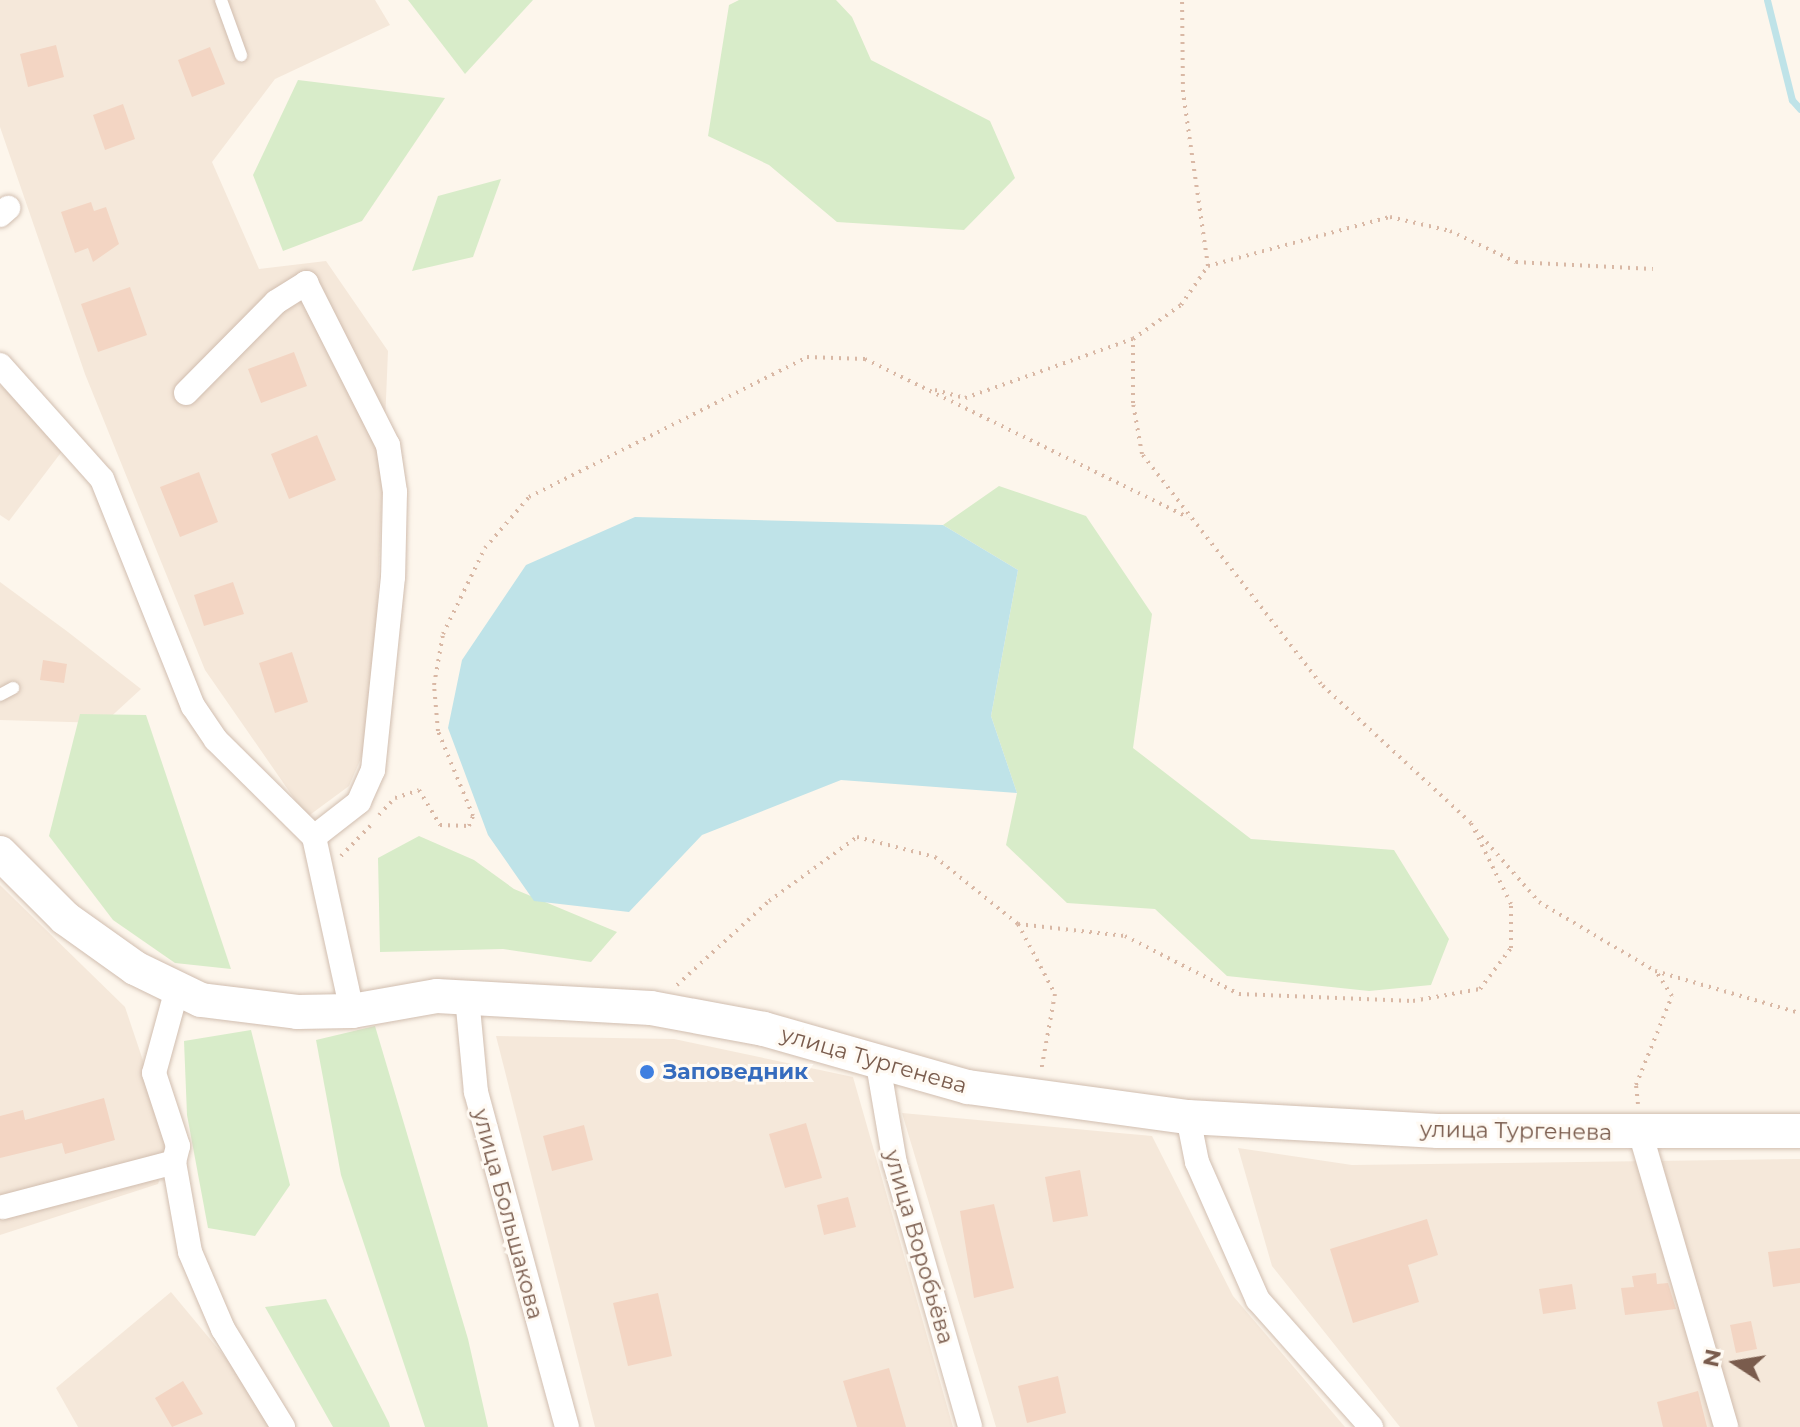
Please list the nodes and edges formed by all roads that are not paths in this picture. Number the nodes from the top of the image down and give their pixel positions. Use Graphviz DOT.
graph roads {
  1 [pos="221,0"];
  2 [pos="241,55"];
  3 [pos="0,365"];
  4 [pos="186,393"];
  5 [pos="13,688"];
  6 [pos="0,695"];
  7 [pos="314,837"];
  8 [pos="0,853"];
  9 [pos="177,989"];
  10 [pos="467,997"];
  11 [pos="352,1011"];
  12 [pos="878,1064"];
  13 [pos="1188,1117"];
  14 [pos="1800,1131"];
  15 [pos="1640,1132"];
  16 [pos="174,1162"];
  17 [pos="3,1207"];
  18 [pos="283,1427"];
  19 [pos="567,1427"];
  20 [pos="970,1427"];
  21 [pos="1371,1427"];
  22 [pos="1726,1427"];
  1 -- 2 [label="lane"];
  3 -- 7 [label="street"];
  4 -- 7 [label="street"];
  5 -- 6 [label="lane"];
  7 -- 11 [label="street"];
  8 -- 9 [label="street, улица Тургенева"];
  9 -- 11 [label="street, улица Тургенева"];
  9 -- 16 [label="street"];
  10 -- 11 [label="street, улица Тургенева"];
  10 -- 12 [label="street, улица Тургенева"];
  10 -- 19 [label="street, улица Большакова"];
  12 -- 13 [label="street, улица Тургенева"];
  12 -- 20 [label="street, улица Воробьёва"];
  13 -- 15 [label="street, улица Тургенева"];
  13 -- 21 [label="street"];
  14 -- 15 [label="street, улица Тургенева"];
  15 -- 22 [label="street"];
  16 -- 17 [label="street"];
  16 -- 18 [label="street"];
}
